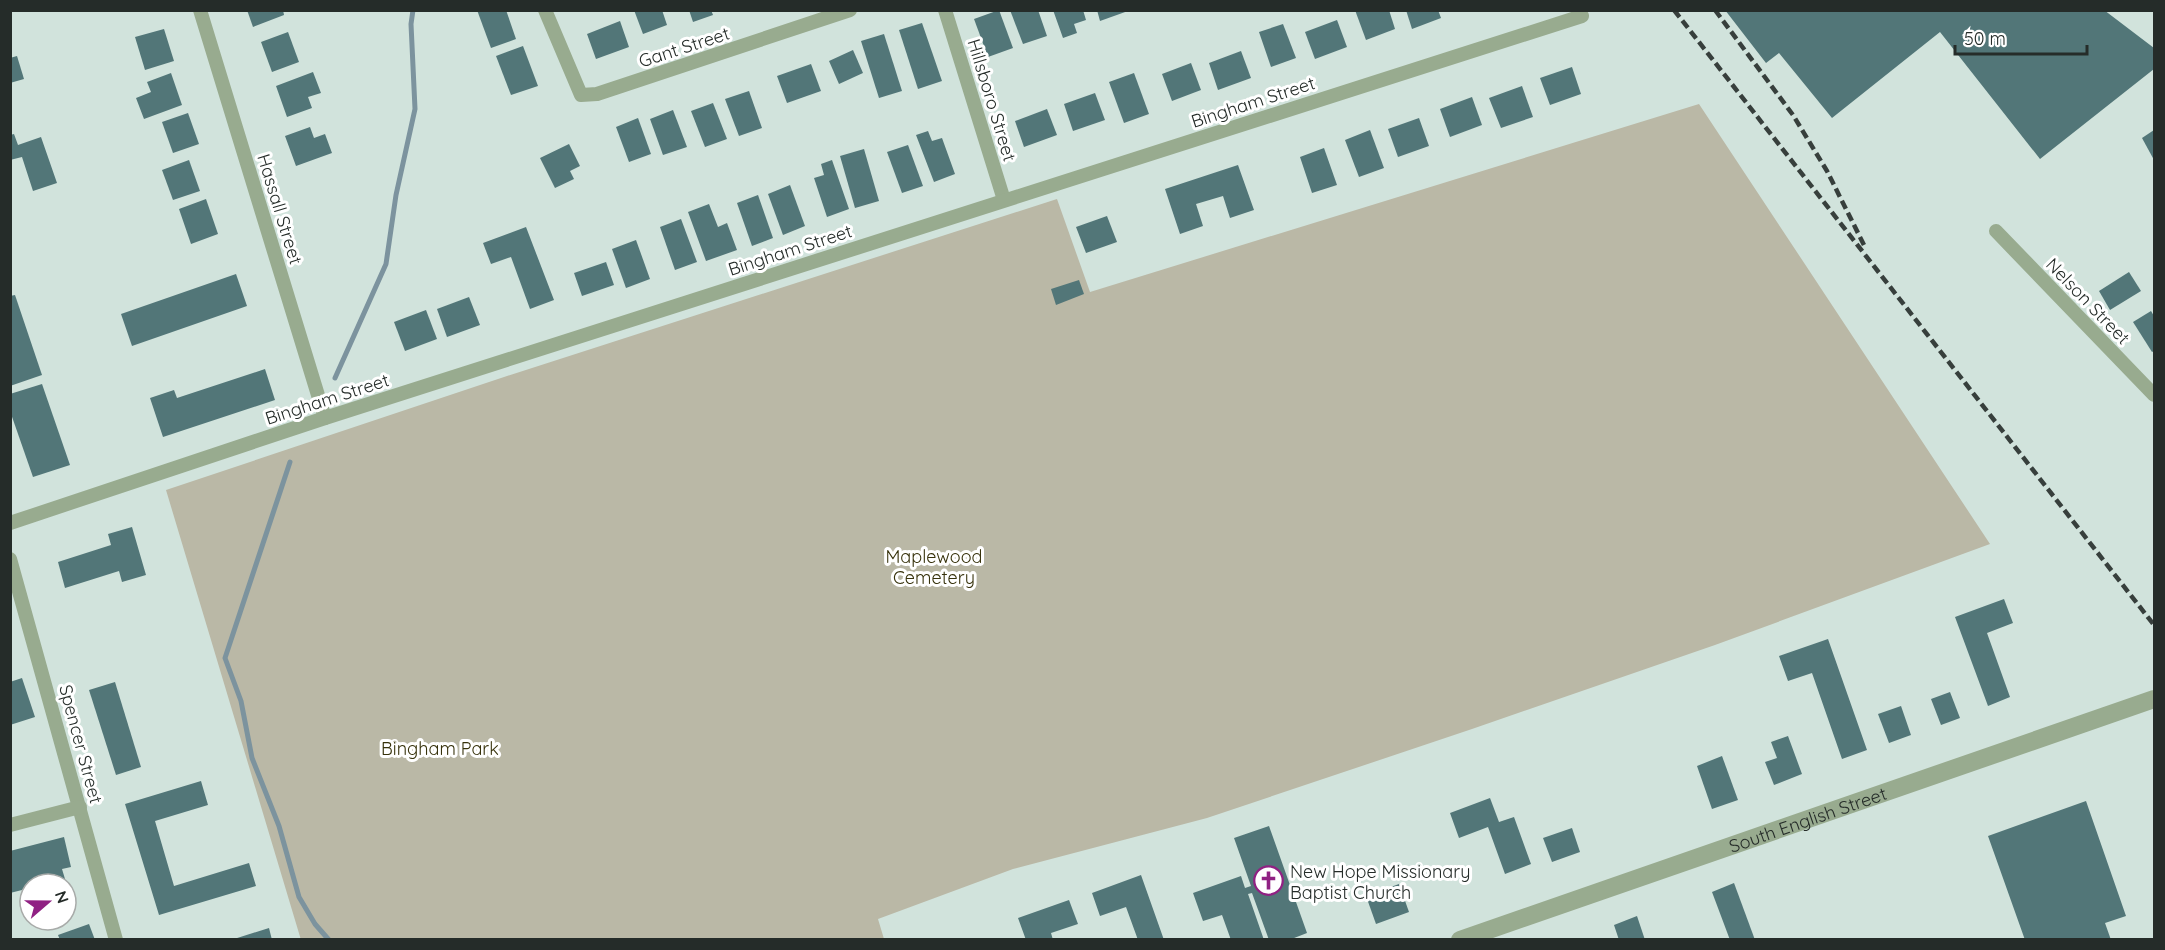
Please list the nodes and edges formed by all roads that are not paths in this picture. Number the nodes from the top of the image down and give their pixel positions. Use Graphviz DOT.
graph roads {
  1 [pos="201,10"];
  2 [pos="545,10"];
  3 [pos="850,10"];
  4 [pos="945,10"];
  5 [pos="1580,13"];
  6 [pos="1004,200"];
  7 [pos="1996,231"];
  8 [pos="2151,388"];
  9 [pos="325,418"];
  10 [pos="10,523"];
  11 [pos="10,559"];
  12 [pos="2154,699"];
  13 [pos="80,807"];
  14 [pos="10,825"];
  15 [pos="116,939"];
  16 [pos="1460,939"];
  1 -- 9 [label="street, Hassall Street"];
  2 -- 3 [label="street, Gant Street"];
  4 -- 6 [label="street, Hillsboro Street"];
  5 -- 6 [label="street, Bingham Street"];
  6 -- 9 [label="street, Bingham Street"];
  7 -- 8 [label="street, Nelson Street"];
  9 -- 10 [label="street, Bingham Street"];
  11 -- 13 [label="street, Spencer Street"];
  12 -- 16 [label="street, South English Street"];
  13 -- 14 [label="street"];
  13 -- 15 [label="street, Spencer Street"];
}
